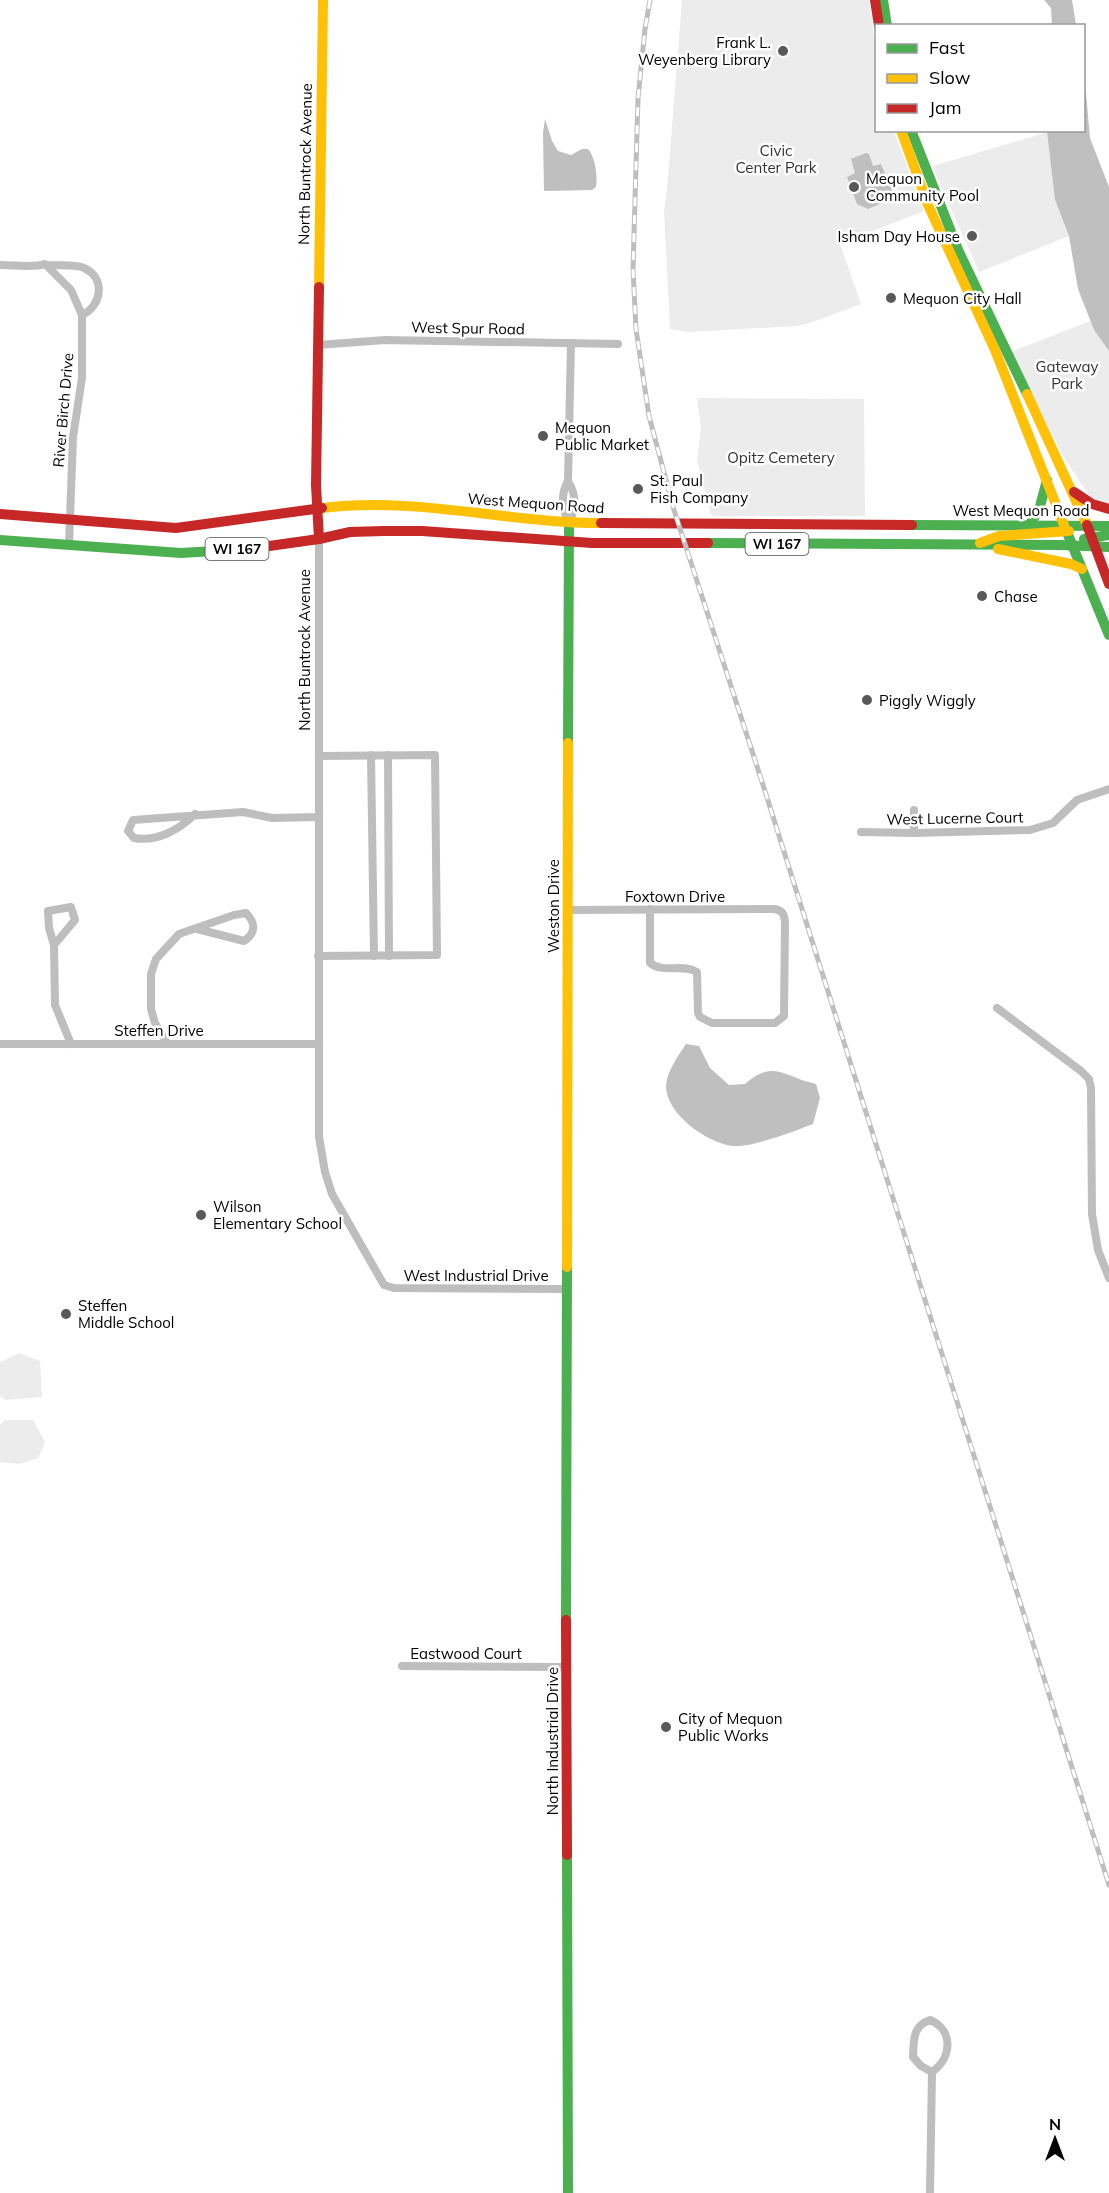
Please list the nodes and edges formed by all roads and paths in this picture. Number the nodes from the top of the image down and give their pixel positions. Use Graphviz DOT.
graph roads {
  1 [pos="323,0"];
  2 [pos="875,0"];
  3 [pos="883,0"];
  4 [pos="879,24"];
  5 [pos="887,24"];
  6 [pos="902,132"];
  7 [pos="913,132"];
  8 [pos="45,264"];
  9 [pos="0,266"];
  10 [pos="82,315"];
  11 [pos="571,343"];
  12 [pos="618,344"];
  13 [pos="318,345"];
  14 [pos="1047,480"];
  15 [pos="568,481"];
  16 [pos="1074,492"];
  17 [pos="317,508"];
  18 [pos="1109,509"];
  19 [pos="0,514"];
  20 [pos="70,521"];
  21 [pos="569,523"];
  22 [pos="816,523"];
  23 [pos="1029,525"];
  24 [pos="1087,525"];
  25 [pos="1109,526"];
  26 [pos="1065,529"];
  27 [pos="1109,535"];
  28 [pos="319,539"];
  29 [pos="0,540"];
  30 [pos="568,542"];
  31 [pos="1093,542"];
  32 [pos="816,544"];
  33 [pos="69,545"];
  34 [pos="981,545"];
  35 [pos="1072,545"];
  36 [pos="1109,547"];
  37 [pos="1082,569"];
  38 [pos="1109,584"];
  39 [pos="1109,634"];
  40 [pos="371,755"];
  41 [pos="388,755"];
  42 [pos="320,756"];
  43 [pos="1109,789"];
  44 [pos="914,810"];
  45 [pos="195,814"];
  46 [pos="319,817"];
  47 [pos="861,831"];
  48 [pos="914,833"];
  49 [pos="650,909"];
  50 [pos="568,910"];
  51 [pos="197,929"];
  52 [pos="54,945"];
  53 [pos="318,956"];
  54 [pos="374,956"];
  55 [pos="389,956"];
  56 [pos="997,1008"];
  57 [pos="167,1043"];
  58 [pos="0,1044"];
  59 [pos="71,1044"];
  60 [pos="318,1044"];
  61 [pos="1109,1278"];
  62 [pos="384,1285"];
  63 [pos="567,1289"];
  64 [pos="402,1666"];
  65 [pos="567,1666"];
  66 [pos="932,2072"];
  67 [pos="568,2193"];
  68 [pos="930,2193"];
  1 -- 13 [label="main road, North Buntrock Avenue"];
  2 -- 4 [label="main road"];
  3 -- 5 [label="main road"];
  6 -- 14 [label="main road"];
  7 -- 16 [label="main road"];
  8 -- 9 [label="street"];
  8 -- 10 [label="street, River Birch Drive"];
  8 -- 10 [label="street"];
  10 -- 20 [label="street, River Birch Drive"];
  11 -- 12 [label="street, West Spur Road"];
  11 -- 13 [label="street, West Spur Road"];
  11 -- 15 [label="street"];
  13 -- 17 [label="main road, North Buntrock Avenue"];
  14 -- 23 [label="main road"];
  14 -- 26 [label="main road"];
  15 -- 21 [label="street"];
  15 -- 21 [label="street"];
  16 -- 18 [label="main road"];
  16 -- 24 [label="main road"];
  17 -- 20 [label="main road, West Mequon Road / WI 167"];
  17 -- 21 [label="main road, West Mequon Road / WI 167"];
  17 -- 28 [label="main road, North Buntrock Avenue"];
  19 -- 20 [label="main road, West Mequon Road / WI 167"];
  20 -- 33 [label="street, River Birch Drive"];
  21 -- 22 [label="main road, West Mequon Road / WI 167"];
  21 -- 30 [label="main road, Weston Drive"];
  22 -- 23 [label="main road, West Mequon Road / WI 167"];
  22 -- 32 [label="main road"];
  23 -- 26 [label="main road, West Mequon Road / WI 167"];
  24 -- 25 [label="main road, West Mequon Road"];
  24 -- 26 [label="main road, West Mequon Road"];
  24 -- 31 [label="main road"];
  26 -- 34 [label="main road"];
  26 -- 35 [label="main road"];
  27 -- 31 [label="main road"];
  28 -- 30 [label="main road, WI 167"];
  28 -- 33 [label="main road, WI 167"];
  28 -- 42 [label="street, North Buntrock Avenue"];
  29 -- 33 [label="main road, WI 167"];
  30 -- 32 [label="main road, WI 167"];
  30 -- 50 [label="main road, Weston Drive"];
  31 -- 35 [label="main road, WI 167"];
  31 -- 36 [label="main road"];
  31 -- 38 [label="main road"];
  32 -- 34 [label="main road, WI 167"];
  34 -- 35 [label="main road, WI 167"];
  34 -- 37 [label="main road"];
  35 -- 37 [label="main road"];
  37 -- 39 [label="main road"];
  40 -- 41 [label="street"];
  40 -- 42 [label="street"];
  40 -- 54 [label="street"];
  41 -- 55 [label="street"];
  41 -- 55 [label="street"];
  42 -- 46 [label="street, North Buntrock Avenue"];
  43 -- 48 [label="street, West Lucerne Court"];
  44 -- 48 [label="street"];
  45 -- 45 [label="street"];
  45 -- 46 [label="street"];
  46 -- 53 [label="street, North Buntrock Avenue"];
  47 -- 48 [label="street, West Lucerne Court"];
  49 -- 49 [label="street, Foxtown Drive"];
  49 -- 50 [label="street, Foxtown Drive"];
  50 -- 63 [label="main road, Weston Drive"];
  51 -- 51 [label="street"];
  51 -- 57 [label="street"];
  52 -- 52 [label="street"];
  52 -- 59 [label="street"];
  53 -- 54 [label="street"];
  53 -- 60 [label="street, North Buntrock Avenue"];
  54 -- 55 [label="street"];
  56 -- 61 [label="street"];
  57 -- 59 [label="street, Steffen Drive"];
  57 -- 60 [label="street, Steffen Drive"];
  58 -- 59 [label="street, Steffen Drive"];
  60 -- 62 [label="street, North Buntrock Avenue"];
  62 -- 63 [label="street, West Industrial Drive"];
  63 -- 65 [label="main road, North Industrial Drive"];
  64 -- 65 [label="street, Eastwood Court"];
  65 -- 67 [label="main road, North Industrial Drive"];
  66 -- 66 [label="street"];
  66 -- 68 [label="street"];
}
